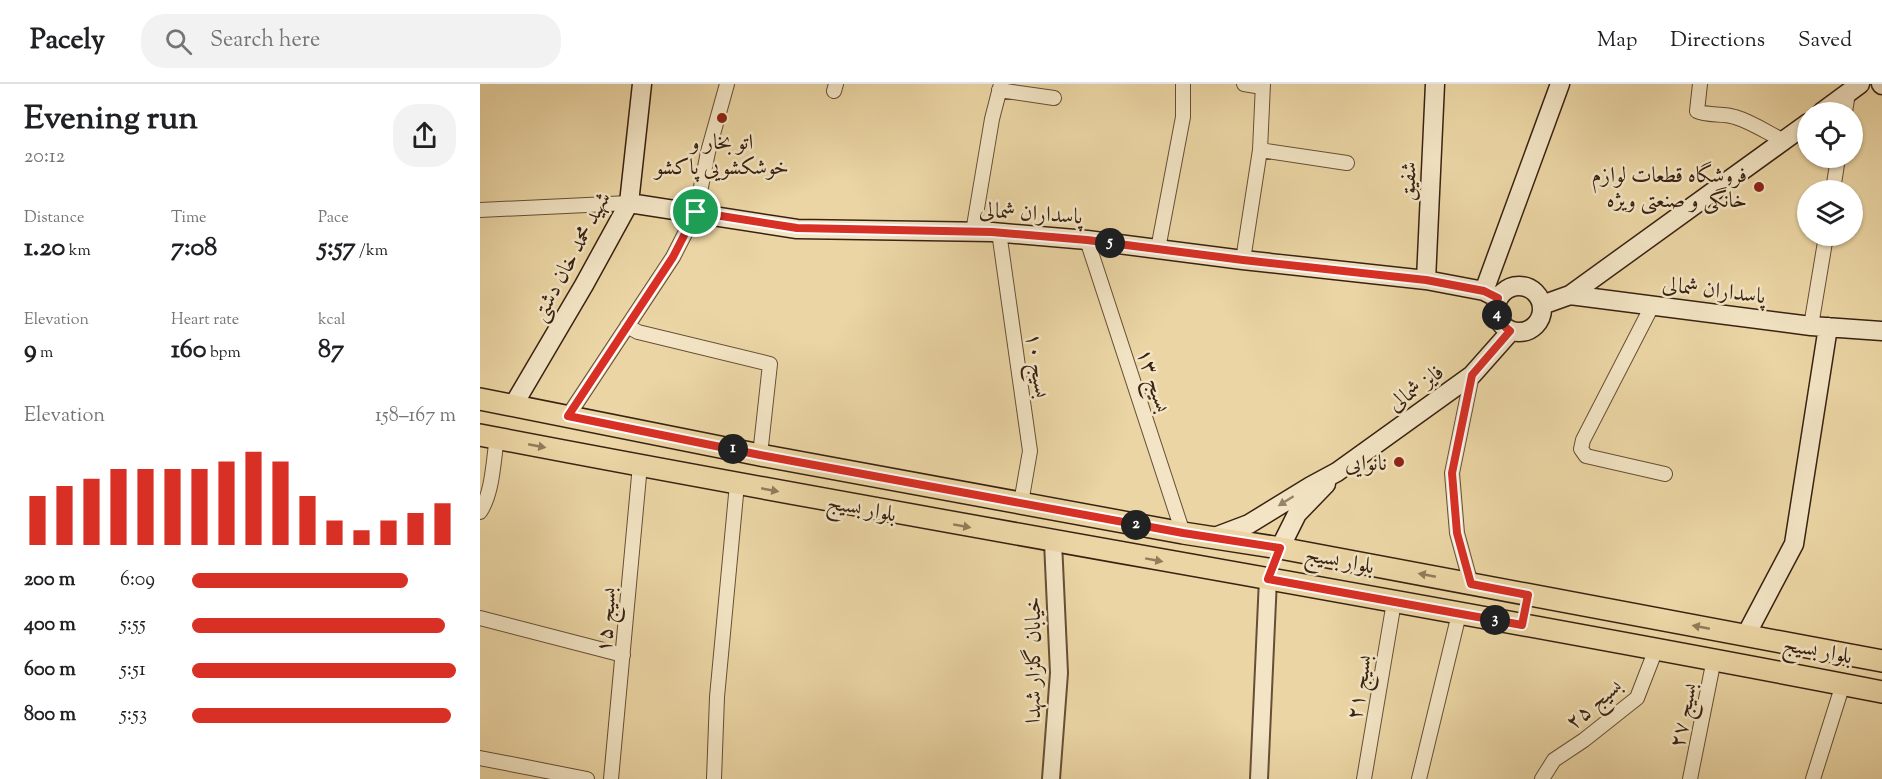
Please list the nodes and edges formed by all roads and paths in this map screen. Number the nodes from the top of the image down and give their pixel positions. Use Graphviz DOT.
graph roads {
  1 [pos="642,84"];
  2 [pos="727,84"];
  3 [pos="1183,84"];
  4 [pos="1244,84"];
  5 [pos="1436,84"];
  6 [pos="1560,84"];
  7 [pos="1700,84"];
  8 [pos="1263,86"];
  9 [pos="1000,87"];
  10 [pos="1854,89"];
  11 [pos="1054,98"];
  12 [pos="1836,102"];
  13 [pos="1797,131"];
  14 [pos="1784,141"];
  15 [pos="1260,150"];
  16 [pos="1347,163"];
  17 [pos="629,203"];
  18 [pos="480,210"];
  19 [pos="696,212"];
  20 [pos="974,232"];
  21 [pos="999,232"];
  22 [pos="1087,240"];
  23 [pos="1825,246"];
  24 [pos="1158,249"];
  25 [pos="1243,260"];
  26 [pos="1426,280"];
  27 [pos="1491,295"];
  28 [pos="1570,296"];
  29 [pos="1542,305"];
  30 [pos="1652,306"];
  31 [pos="627,326"];
  32 [pos="1820,326"];
  33 [pos="1510,331"];
  34 [pos="1882,331"];
  35 [pos="1472,375"];
  36 [pos="480,399"];
  37 [pos="514,404"];
  38 [pos="568,416"];
  39 [pos="488,437"];
  40 [pos="760,455"];
  41 [pos="640,465"];
  42 [pos="1337,472"];
  43 [pos="1665,474"];
  44 [pos="736,484"];
  45 [pos="1021,503"];
  46 [pos="480,512"];
  47 [pos="1183,533"];
  48 [pos="1210,538"];
  49 [pos="1053,542"];
  50 [pos="1280,548"];
  51 [pos="1268,579"];
  52 [pos="1471,584"];
  53 [pos="1528,595"];
  54 [pos="1394,602"];
  55 [pos="1459,614"];
  56 [pos="480,618"];
  57 [pos="1522,625"];
  58 [pos="1746,635"];
  59 [pos="1656,649"];
  60 [pos="623,655"];
  61 [pos="1714,659"];
  62 [pos="1882,661"];
  63 [pos="1843,684"];
  64 [pos="1882,692"];
  65 [pos="480,758"];
  66 [pos="587,779"];
  67 [pos="611,779"];
  68 [pos="714,779"];
  69 [pos="1051,779"];
  70 [pos="1259,779"];
  71 [pos="1364,779"];
  72 [pos="1419,779"];
  73 [pos="1542,779"];
  74 [pos="1690,779"];
  75 [pos="1813,779"];
  1 -- 17 [label="main road, شهید محمد خان دشتی"];
  2 -- 19 [label="street"];
  3 -- 24 [label="street"];
  4 -- 8 [label="street"];
  5 -- 26 [label="main road, شفیق"];
  6 -- 27 [label="main road"];
  7 -- 14 [label="street"];
  8 -- 15 [label="street"];
  9 -- 11 [label="street"];
  9 -- 20 [label="street"];
  10 -- 12 [label="main road"];
  13 -- 14 [label="main road"];
  14 -- 28 [label="main road"];
  15 -- 16 [label="street"];
  15 -- 25 [label="street"];
  17 -- 18 [label="street"];
  17 -- 19 [label="main road, پاسداران شمالی"];
  17 -- 37 [label="main road, شهید محمد خان دشتی"];
  19 -- 20 [label="main road, پاسداران شمالی"];
  19 -- 31 [label="street"];
  20 -- 21 [label="main road, پاسداران شمالی"];
  21 -- 22 [label="main road, پاسداران شمالی"];
  21 -- 45 [label="street, بسیج ۱۰"];
  22 -- 24 [label="main road, پاسداران شمالی"];
  22 -- 47 [label="street, بسیج ۱۳"];
  23 -- 32 [label="street"];
  24 -- 25 [label="main road, پاسداران شمالی"];
  25 -- 26 [label="main road, پاسداران شمالی"];
  26 -- 27 [label="main road, پاسداران شمالی"];
  27 -- 29 [label="main road"];
  27 -- 33 [label="main road"];
  28 -- 29 [label="main road, پاسداران شمالی"];
  28 -- 30 [label="main road, پاسداران شمالی"];
  29 -- 33 [label="main road"];
  30 -- 32 [label="main road, پاسداران شمالی"];
  30 -- 43 [label="street"];
  31 -- 38 [label="street"];
  31 -- 40 [label="street"];
  32 -- 34 [label="main road, پاسداران شمالی"];
  32 -- 58 [label="main road"];
  33 -- 35 [label="main road, فایز شمالی"];
  35 -- 42 [label="main road, فایز شمالی"];
  35 -- 52 [label="street"];
  36 -- 37 [label="main road, بلوار بسیج"];
  37 -- 38 [label="main road, بلوار بسیج"];
  38 -- 40 [label="main road, بلوار بسیج"];
  39 -- 41 [label="main road, بلوار بسیج, one-way"];
  39 -- 46 [label="street"];
  40 -- 45 [label="main road, بلوار بسیج"];
  41 -- 44 [label="main road, بلوار بسیج"];
  41 -- 60 [label="street, بسیج ۱۵"];
  42 -- 48 [label="main road, فایز شمالی, one-way"];
  42 -- 50 [label="main road, فایز شمالی"];
  44 -- 49 [label="main road, بلوار بسیج, one-way"];
  44 -- 68 [label="street"];
  45 -- 47 [label="main road, بلوار بسیج"];
  47 -- 48 [label="main road, بلوار بسیج"];
  48 -- 50 [label="main road, بلوار بسیج"];
  49 -- 51 [label="main road, بلوار بسیج, one-way"];
  49 -- 69 [label="street, خیابان گلزار شهدا"];
  50 -- 51 [label="main road"];
  52 -- 50 [label="main road, بلوار بسیج, one-way"];
  51 -- 54 [label="main road, بلوار بسیج"];
  51 -- 70 [label="street"];
  52 -- 53 [label="main road, بلوار بسیج"];
  53 -- 57 [label="main road"];
  58 -- 53 [label="main road, بلوار بسیج, one-way"];
  54 -- 55 [label="main road, بلوار بسیج"];
  54 -- 71 [label="street, بسیج ۲۱"];
  55 -- 57 [label="main road, بلوار بسیج"];
  55 -- 72 [label="street"];
  56 -- 60 [label="street"];
  57 -- 59 [label="main road, بلوار بسیج"];
  58 -- 62 [label="main road, بلوار بسیج"];
  59 -- 61 [label="main road, بلوار بسیج"];
  59 -- 73 [label="street, بسیج ۲۵"];
  60 -- 67 [label="street, بسیج ۱۵"];
  61 -- 63 [label="main road, بلوار بسیج"];
  61 -- 74 [label="street, بسیج ۲۷"];
  63 -- 64 [label="main road, بلوار بسیج"];
  63 -- 75 [label="street"];
  65 -- 66 [label="street"];
}
